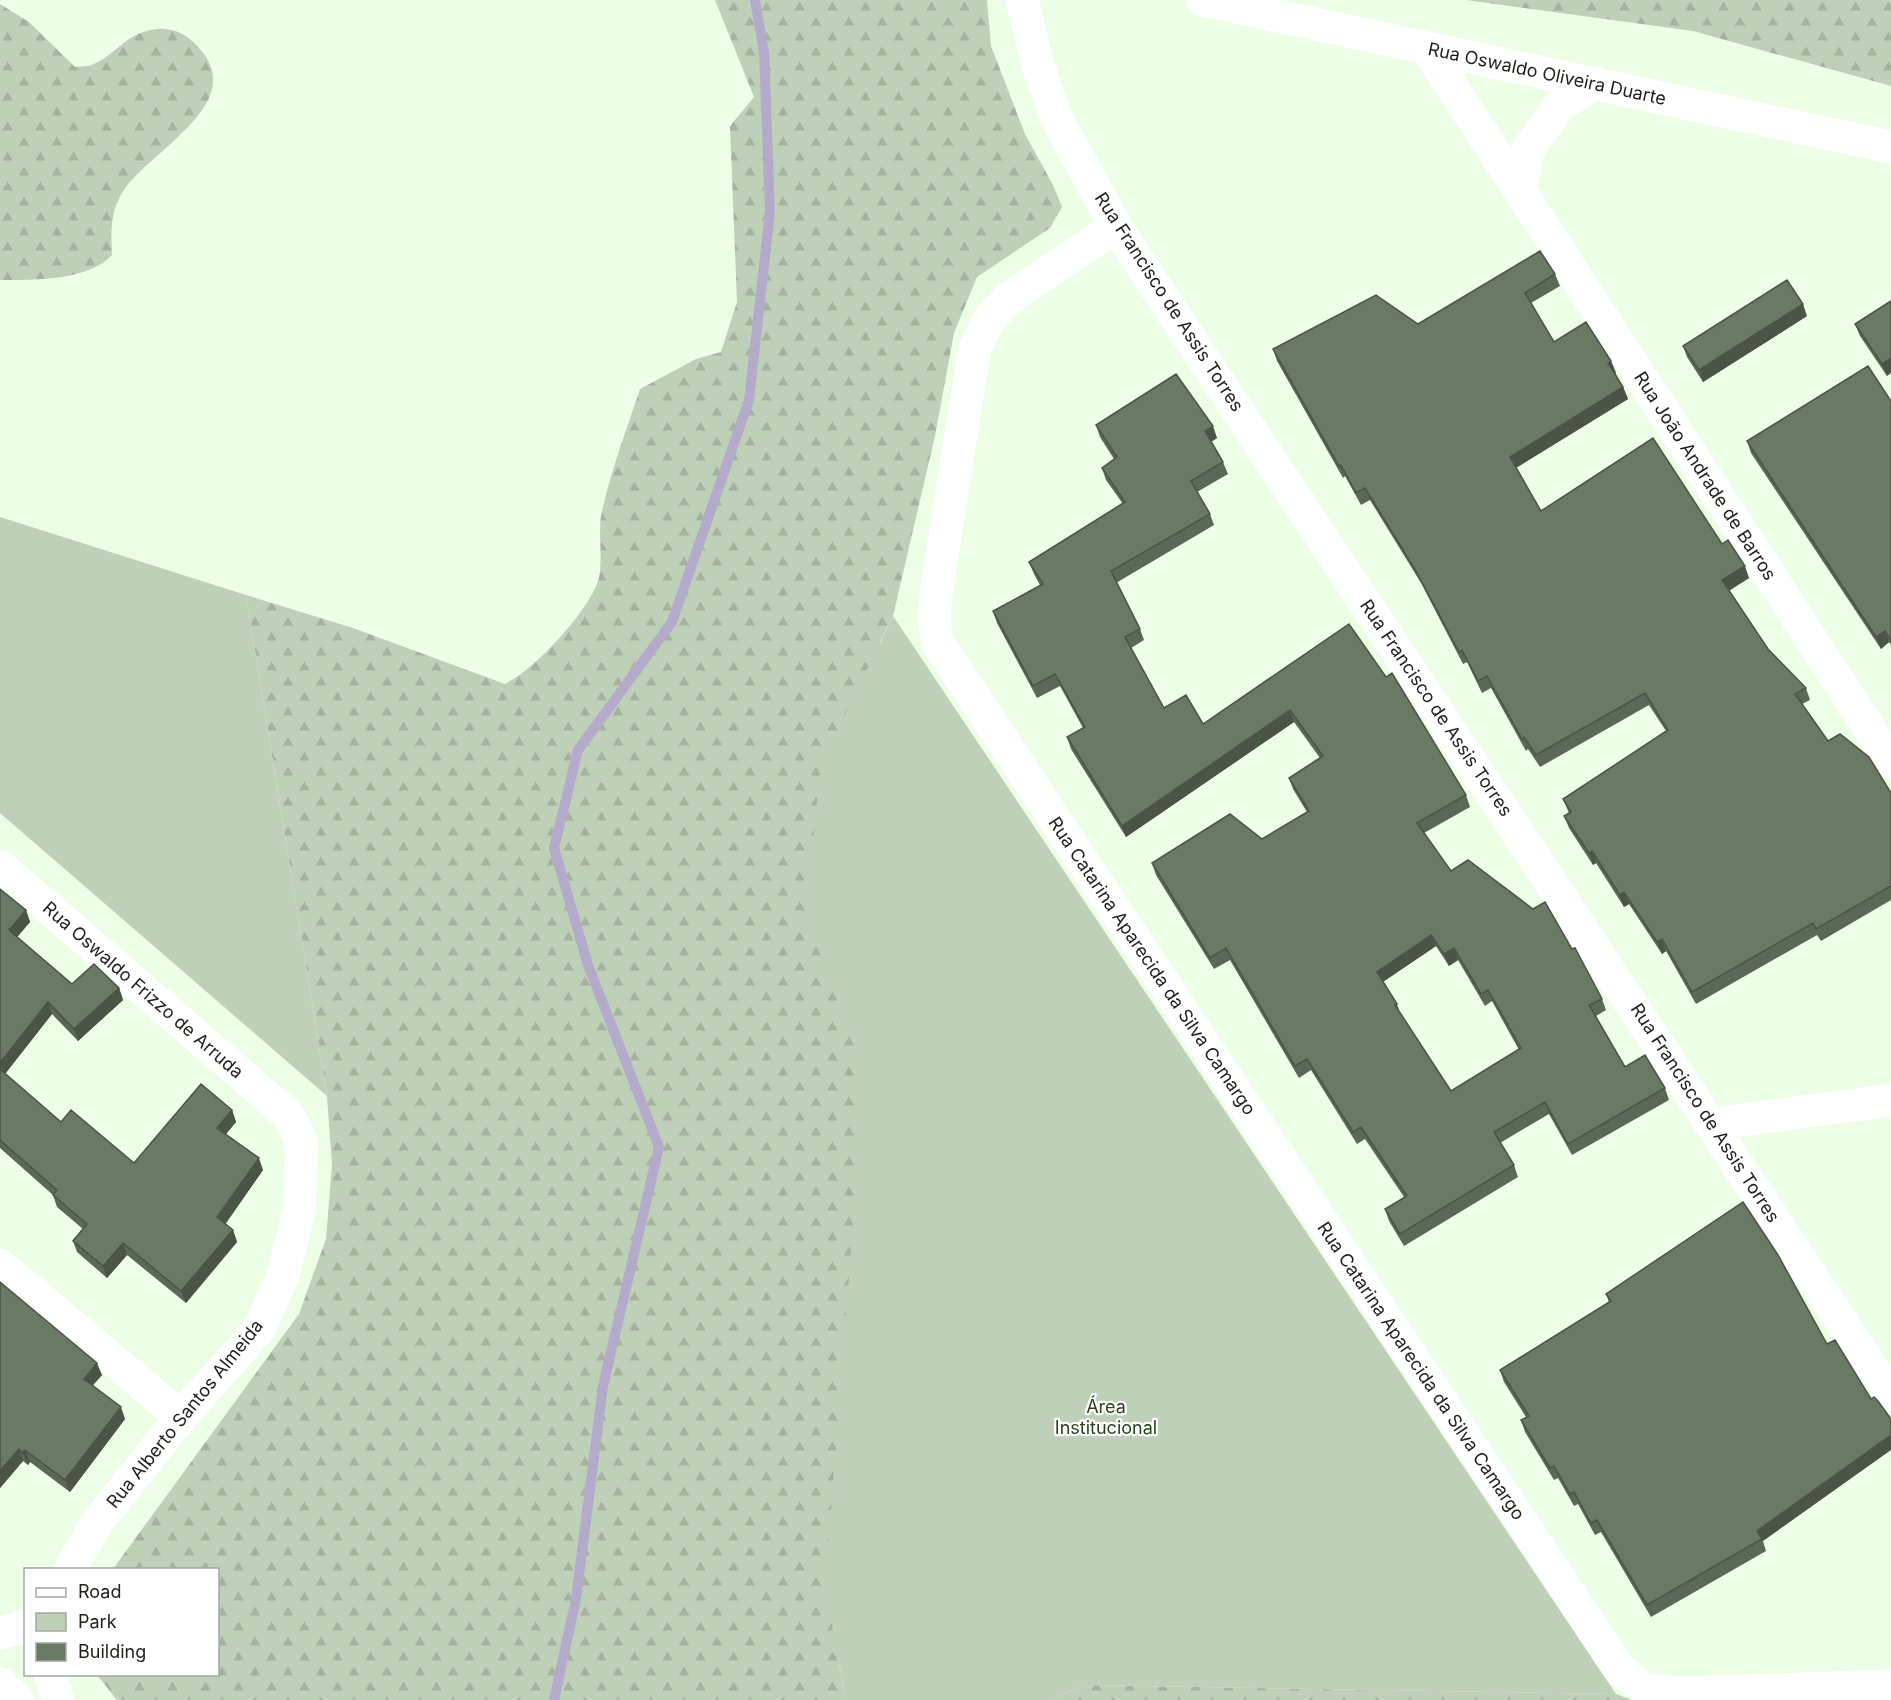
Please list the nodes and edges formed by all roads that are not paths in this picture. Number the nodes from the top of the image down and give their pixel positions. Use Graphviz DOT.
graph roads {
  1 [pos="1022,0"];
  2 [pos="1203,0"];
  3 [pos="1427,49"];
  4 [pos="1595,83"];
  5 [pos="1891,147"];
  6 [pos="1520,191"];
  7 [pos="1116,227"];
  8 [pos="1891,762"];
  9 [pos="0,866"];
  10 [pos="1891,1100"];
  11 [pos="287,1114"];
  12 [pos="1712,1124"];
  13 [pos="0,1265"];
  14 [pos="1891,1396"];
  15 [pos="181,1418"];
  16 [pos="71,1568"];
  17 [pos="24,1627"];
  18 [pos="0,1633"];
  19 [pos="51,1676"];
  20 [pos="0,1684"];
  21 [pos="1891,1686"];
  22 [pos="17,1700"];
  23 [pos="58,1700"];
  1 -- 7 [label="street, Rua Francisco de Assis Torres"];
  2 -- 3 [label="street, Rua Oswaldo Oliveira Duarte"];
  3 -- 4 [label="street, Rua Oswaldo Oliveira Duarte"];
  3 -- 6 [label="street, Rua João Andrade de Barros"];
  4 -- 5 [label="street, Rua Oswaldo Oliveira Duarte"];
  4 -- 6 [label="street"];
  6 -- 8 [label="street, Rua João Andrade de Barros"];
  7 -- 12 [label="street, Rua Francisco de Assis Torres"];
  7 -- 21 [label="street, Rua Catarina Aparecida da Silva Camargo"];
  9 -- 11 [label="street, Rua Oswaldo Frizzo de Arruda"];
  10 -- 12 [label="street"];
  11 -- 15 [label="street, Rua Alberto Santos Almeida"];
  12 -- 14 [label="street, Rua Francisco de Assis Torres"];
  13 -- 15 [label="street"];
  15 -- 16 [label="street, Rua Alberto Santos Almeida"];
  17 -- 18 [label="street"];
  19 -- 23 [label="street"];
  20 -- 22 [label="street"];
}
